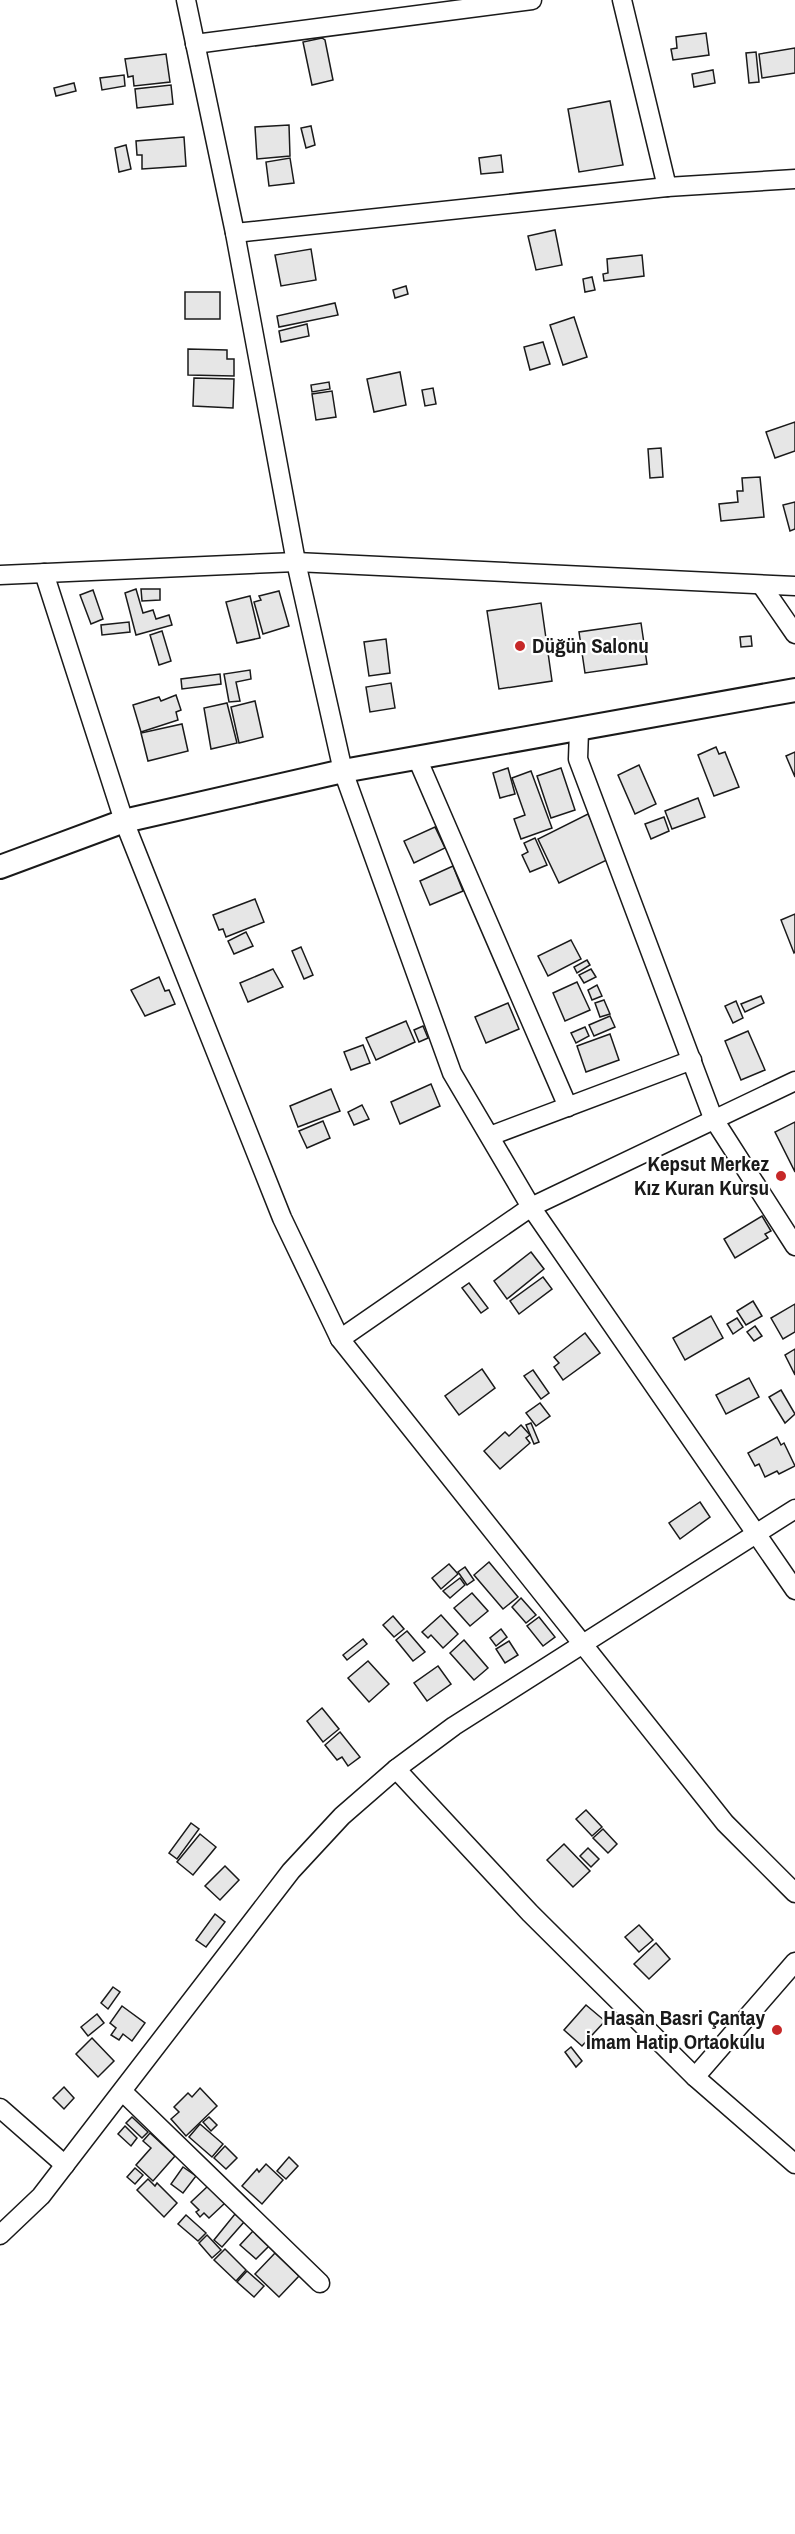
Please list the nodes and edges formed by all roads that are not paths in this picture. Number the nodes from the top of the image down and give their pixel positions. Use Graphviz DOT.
graph roads {
  1 [pos="186,0"];
  2 [pos="532,0"];
  3 [pos="622,0"];
  4 [pos="195,44"];
  5 [pos="795,179"];
  6 [pos="667,187"];
  7 [pos="235,233"];
  8 [pos="296,562"];
  9 [pos="44,573"];
  10 [pos="0,575"];
  11 [pos="762,586"];
  12 [pos="795,586"];
  13 [pos="795,634"];
  14 [pos="795,690"];
  15 [pos="579,731"];
  16 [pos="417,758"];
  17 [pos="344,771"];
  18 [pos="124,821"];
  19 [pos="0,867"];
  20 [pos="692,1060"];
  21 [pos="795,1081"];
  22 [pos="568,1107"];
  23 [pos="713,1118"];
  24 [pos="490,1136"];
  25 [pos="531,1207"];
  26 [pos="795,1246"];
  27 [pos="340,1339"];
  28 [pos="795,1509"];
  29 [pos="755,1535"];
  30 [pos="795,1590"];
  31 [pos="583,1644"];
  32 [pos="396,1769"];
  33 [pos="795,1893"];
  34 [pos="795,1962"];
  35 [pos="695,2077"];
  36 [pos="123,2092"];
  37 [pos="0,2108"];
  38 [pos="795,2164"];
  39 [pos="65,2165"];
  40 [pos="0,2235"];
  41 [pos="320,2283"];
  1 -- 4 [label="street"];
  2 -- 4 [label="street"];
  3 -- 6 [label="street"];
  4 -- 7 [label="street"];
  5 -- 6 [label="street"];
  6 -- 7 [label="street"];
  7 -- 8 [label="street"];
  8 -- 9 [label="street"];
  8 -- 11 [label="street"];
  8 -- 17 [label="street"];
  9 -- 10 [label="street"];
  9 -- 18 [label="street"];
  11 -- 12 [label="street"];
  11 -- 13 [label="street"];
  14 -- 15 [label="street"];
  15 -- 16 [label="street"];
  15 -- 20 [label="street"];
  16 -- 17 [label="street"];
  16 -- 22 [label="street"];
  17 -- 18 [label="street"];
  17 -- 24 [label="street"];
  18 -- 19 [label="street"];
  18 -- 27 [label="street"];
  20 -- 22 [label="street"];
  20 -- 23 [label="street"];
  21 -- 23 [label="street"];
  22 -- 24 [label="street"];
  23 -- 25 [label="street"];
  23 -- 26 [label="street"];
  24 -- 25 [label="street"];
  25 -- 27 [label="street"];
  25 -- 29 [label="street"];
  27 -- 31 [label="street"];
  28 -- 29 [label="street"];
  29 -- 30 [label="street"];
  29 -- 31 [label="street"];
  31 -- 32 [label="street"];
  31 -- 33 [label="street"];
  32 -- 35 [label="street"];
  32 -- 36 [label="street"];
  34 -- 35 [label="street"];
  35 -- 38 [label="street"];
  36 -- 39 [label="street"];
  36 -- 41 [label="street"];
  37 -- 39 [label="street"];
  39 -- 40 [label="street"];
}
